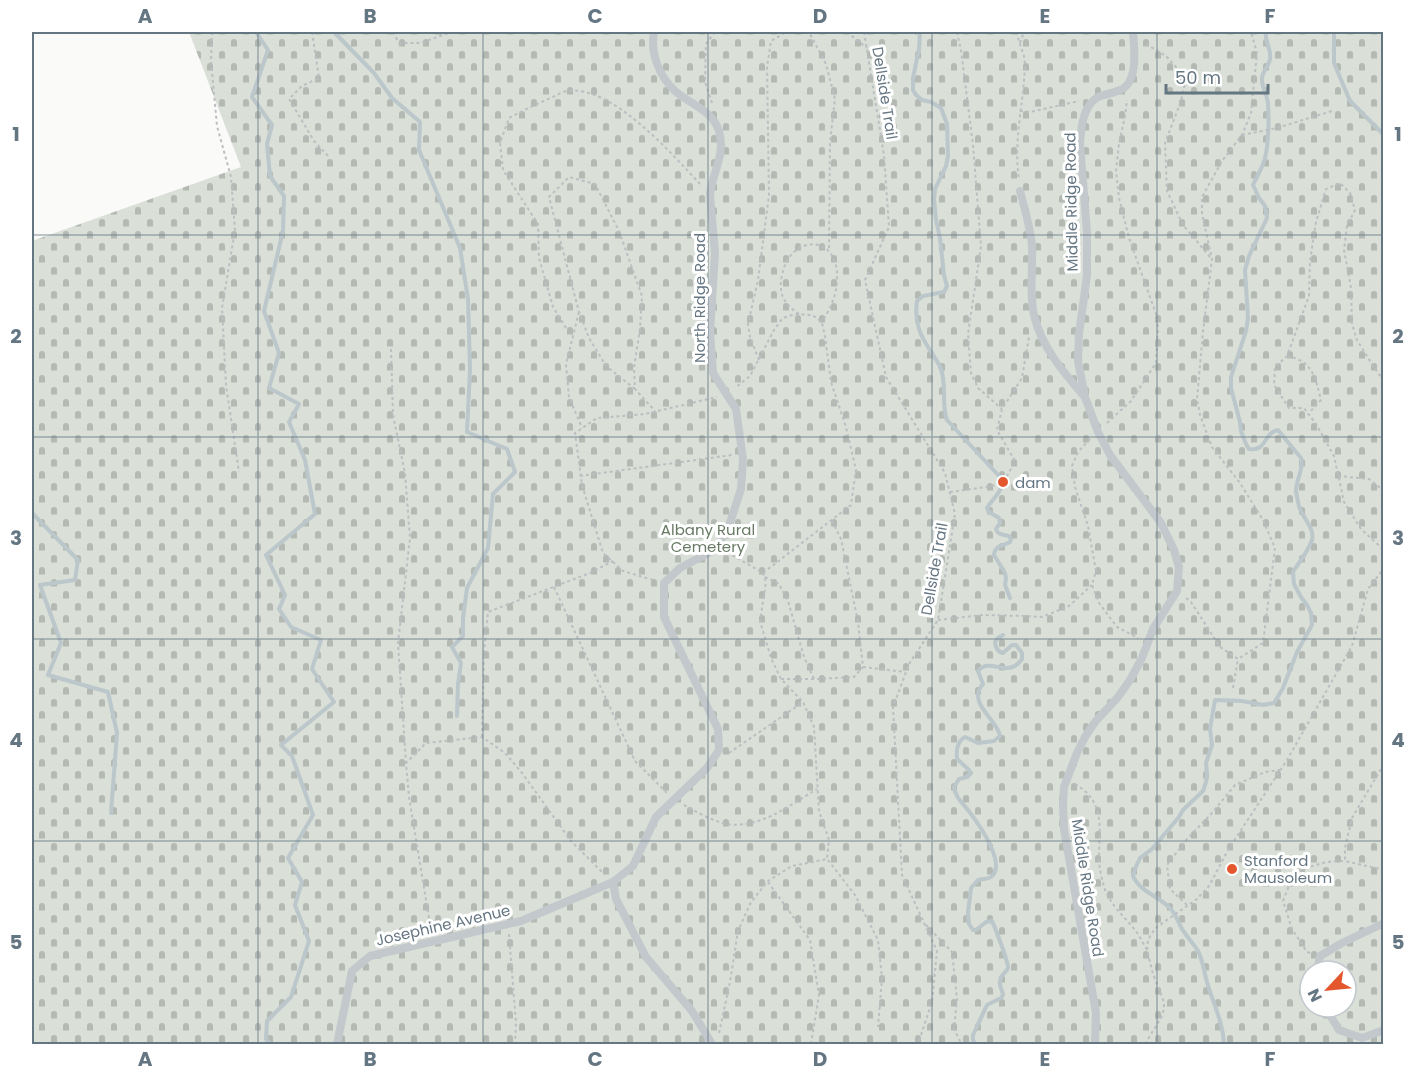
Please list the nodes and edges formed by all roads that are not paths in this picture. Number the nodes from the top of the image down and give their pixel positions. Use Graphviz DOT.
graph roads {
  1 [pos="654,32"];
  2 [pos="1133,35"];
  3 [pos="1020,191"];
  4 [pos="1085,397"];
  5 [pos="613,882"];
  6 [pos="1383,923"];
  7 [pos="1319,959"];
  8 [pos="1332,1019"];
  9 [pos="1383,1030"];
  10 [pos="337,1044"];
  11 [pos="712,1044"];
  12 [pos="1095,1044"];
  1 -- 5 [label="lane, North Ridge Road"];
  2 -- 4 [label="lane, Middle Ridge Road"];
  3 -- 4 [label="lane, Middle Ridge Road"];
  4 -- 12 [label="lane, Middle Ridge Road"];
  5 -- 10 [label="lane, Josephine Avenue"];
  5 -- 11 [label="lane"];
  6 -- 7 [label="lane"];
  8 -- 9 [label="lane"];
}
